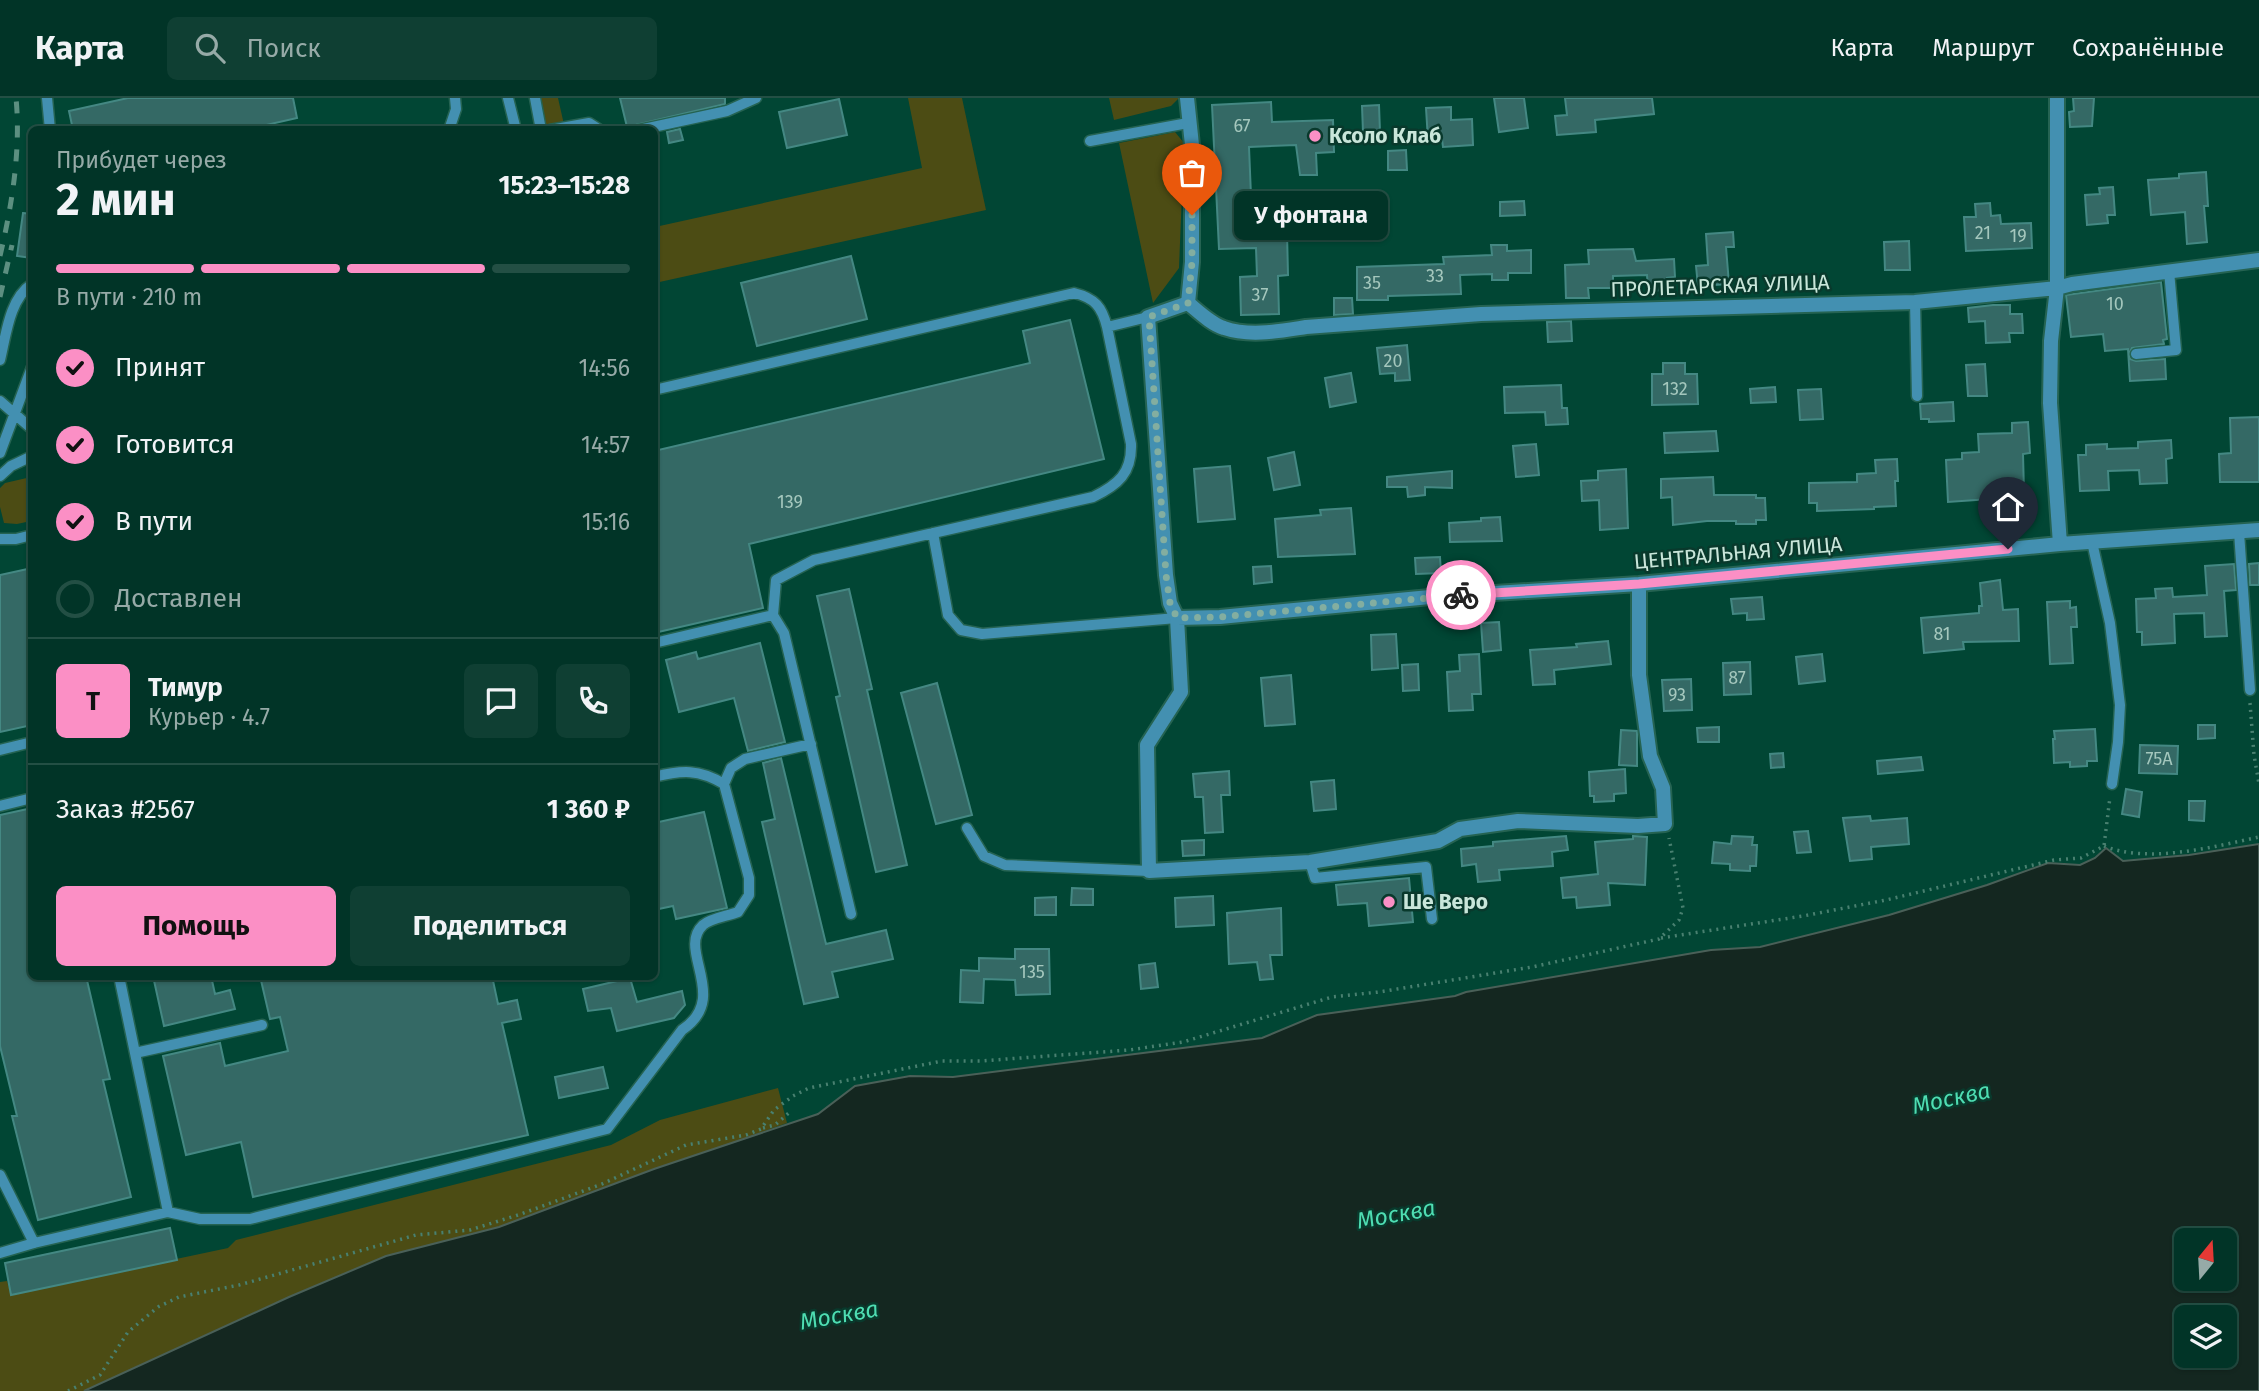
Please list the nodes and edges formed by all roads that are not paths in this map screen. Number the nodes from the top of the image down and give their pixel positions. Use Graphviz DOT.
graph roads {
  1 [pos="47,98"];
  2 [pos="455,98"];
  3 [pos="508,98"];
  4 [pos="535,98"];
  5 [pos="756,98"];
  6 [pos="1187,98"];
  7 [pos="2057,98"];
  8 [pos="1188,123"];
  9 [pos="50,126"];
  10 [pos="450,126"];
  11 [pos="515,126"];
  12 [pos="540,126"];
  13 [pos="572,126"];
  14 [pos="594,126"];
  15 [pos="658,126"];
  16 [pos="1090,141"];
  17 [pos="2259,260"];
  18 [pos="2169,271"];
  19 [pos="28,287"];
  20 [pos="2057,288"];
  21 [pos="1915,302"];
  22 [pos="1188,303"];
  23 [pos="1149,317"];
  24 [pos="1107,327"];
  25 [pos="2136,354"];
  26 [pos="0,360"];
  27 [pos="28,379"];
  28 [pos="658,389"];
  29 [pos="1917,396"];
  30 [pos="0,401"];
  31 [pos="16,414"];
  32 [pos="28,425"];
  33 [pos="0,453"];
  34 [pos="28,458"];
  35 [pos="0,476"];
  36 [pos="2259,530"];
  37 [pos="2239,532"];
  38 [pos="933,533"];
  39 [pos="28,536"];
  40 [pos="0,538"];
  41 [pos="2092,542"];
  42 [pos="2060,544"];
  43 [pos="1639,584"];
  44 [pos="773,615"];
  45 [pos="1177,618"];
  46 [pos="658,642"];
  47 [pos="2250,690"];
  48 [pos="28,743"];
  49 [pos="811,744"];
  50 [pos="0,750"];
  51 [pos="658,774"];
  52 [pos="2112,783"];
  53 [pos="724,784"];
  54 [pos="28,799"];
  55 [pos="0,806"];
  56 [pos="967,828"];
  57 [pos="1310,862"];
  58 [pos="1149,872"];
  59 [pos="851,914"];
  60 [pos="1432,919"];
  61 [pos="120,980"];
  62 [pos="261,1025"];
  63 [pos="135,1053"];
  64 [pos="0,1175"];
  65 [pos="168,1212"];
  66 [pos="34,1243"];
  67 [pos="0,1254"];
  1 -- 9 [label="lane"];
  2 -- 10 [label="lane"];
  3 -- 11 [label="lane"];
  4 -- 12 [label="lane"];
  5 -- 15 [label="lane"];
  6 -- 8 [label="street"];
  7 -- 20 [label="street"];
  8 -- 16 [label="lane"];
  8 -- 22 [label="street"];
  13 -- 14 [label="lane"];
  17 -- 18 [label="street, ПРОЛЕТАРСКАЯ УЛИЦА"];
  18 -- 20 [label="street, ПРОЛЕТАРСКАЯ УЛИЦА"];
  18 -- 25 [label="lane"];
  19 -- 26 [label="lane"];
  20 -- 21 [label="street, ПРОЛЕТАРСКАЯ УЛИЦА"];
  20 -- 42 [label="street"];
  21 -- 22 [label="street, ПРОЛЕТАРСКАЯ УЛИЦА"];
  21 -- 29 [label="lane"];
  22 -- 23 [label="street"];
  23 -- 24 [label="lane"];
  23 -- 45 [label="street"];
  24 -- 28 [label="lane"];
  24 -- 38 [label="lane"];
  27 -- 31 [label="lane"];
  30 -- 31 [label="lane"];
  31 -- 32 [label="lane"];
  31 -- 33 [label="lane"];
  34 -- 35 [label="lane"];
  36 -- 37 [label="street, ЦЕНТРАЛЬНАЯ УЛИЦА"];
  37 -- 41 [label="street, ЦЕНТРАЛЬНАЯ УЛИЦА"];
  37 -- 47 [label="lane"];
  38 -- 44 [label="lane"];
  38 -- 45 [label="lane"];
  39 -- 40 [label="lane"];
  41 -- 42 [label="street, ЦЕНТРАЛЬНАЯ УЛИЦА"];
  41 -- 52 [label="lane"];
  42 -- 43 [label="street, ЦЕНТРАЛЬНАЯ УЛИЦА"];
  43 -- 45 [label="street, ЦЕНТРАЛЬНАЯ УЛИЦА"];
  43 -- 57 [label="street"];
  44 -- 46 [label="lane"];
  44 -- 49 [label="lane"];
  45 -- 58 [label="street"];
  48 -- 50 [label="lane"];
  49 -- 53 [label="lane"];
  49 -- 59 [label="lane"];
  51 -- 53 [label="lane"];
  53 -- 65 [label="lane"];
  54 -- 55 [label="lane"];
  56 -- 58 [label="lane"];
  57 -- 58 [label="street"];
  57 -- 60 [label="lane"];
  61 -- 63 [label="lane"];
  62 -- 63 [label="lane"];
  63 -- 65 [label="lane"];
  64 -- 66 [label="lane"];
  65 -- 66 [label="lane"];
  66 -- 67 [label="lane"];
}
